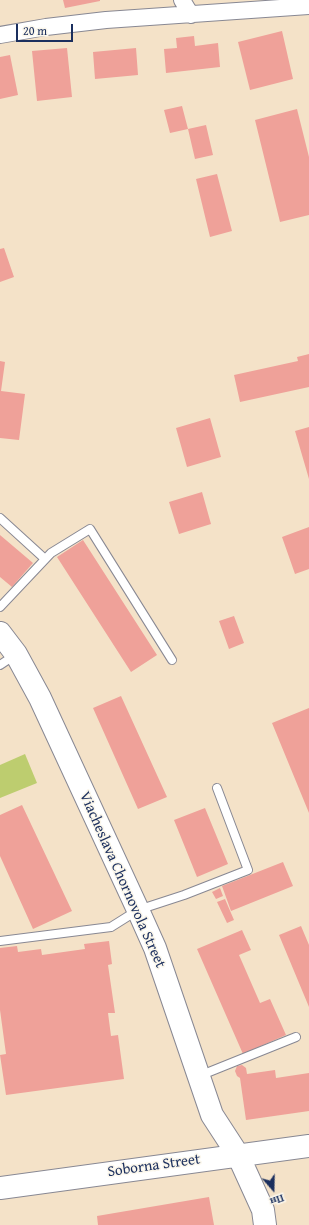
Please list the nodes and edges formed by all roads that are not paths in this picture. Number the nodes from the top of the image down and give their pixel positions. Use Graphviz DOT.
graph roads {
  1 [pos="182,0"];
  2 [pos="307,7"];
  3 [pos="191,15"];
  4 [pos="0,35"];
  5 [pos="0,518"];
  6 [pos="45,559"];
  7 [pos="0,607"];
  8 [pos="0,633"];
  9 [pos="8,660"];
  10 [pos="172,660"];
  11 [pos="217,788"];
  12 [pos="138,910"];
  13 [pos="0,942"];
  14 [pos="296,1037"];
  15 [pos="198,1076"];
  16 [pos="309,1146"];
  17 [pos="238,1155"];
  18 [pos="0,1188"];
  19 [pos="265,1225"];
  1 -- 3 [label="street"];
  2 -- 3 [label="street"];
  3 -- 4 [label="street"];
  5 -- 6 [label="lane"];
  6 -- 7 [label="lane"];
  6 -- 10 [label="lane"];
  8 -- 9 [label="main road, Viacheslava Chornovola Street"];
  9 -- 12 [label="main road, Viacheslava Chornovola Street"];
  11 -- 12 [label="lane"];
  12 -- 13 [label="lane"];
  12 -- 15 [label="main road, Viacheslava Chornovola Street"];
  14 -- 15 [label="lane"];
  15 -- 17 [label="main road, Viacheslava Chornovola Street"];
  16 -- 17 [label="main road, Soborna Street"];
  17 -- 18 [label="main road, Soborna Street"];
  17 -- 19 [label="main road, Viacheslava Chornovola Street"];
}
